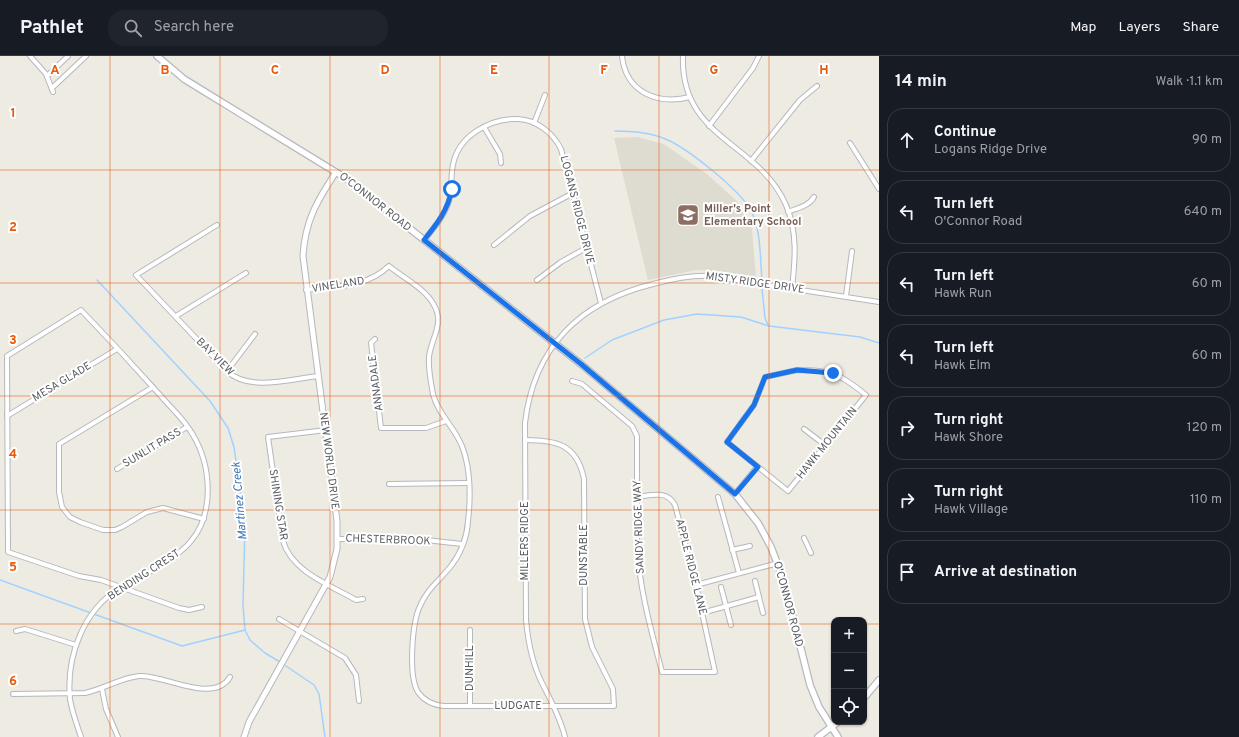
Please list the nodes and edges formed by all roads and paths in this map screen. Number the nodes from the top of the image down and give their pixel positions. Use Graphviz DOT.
graph roads {
  1 [pos="30,56"];
  2 [pos="68,56"];
  3 [pos="86,56"];
  4 [pos="157,56"];
  5 [pos="622,56"];
  6 [pos="683,56"];
  7 [pos="759,56"];
  8 [pos="47,76"];
  9 [pos="817,86"];
  10 [pos="545,95"];
  11 [pos="690,97"];
  12 [pos="534,123"];
  13 [pos="709,126"];
  14 [pos="484,127"];
  15 [pos="850,143"];
  16 [pos="751,161"];
  17 [pos="501,163"];
  18 [pos="336,172"];
  19 [pos="879,189"];
  20 [pos="573,193"];
  21 [pos="814,197"];
  22 [pos="788,212"];
  23 [pos="217,225"];
  24 [pos="424,240"];
  25 [pos="494,245"];
  26 [pos="586,248"];
  27 [pos="852,251"];
  28 [pos="246,274"];
  29 [pos="537,280"];
  30 [pos="792,289"];
  31 [pos="306,290"];
  32 [pos="846,296"];
  33 [pos="879,302"];
  34 [pos="601,303"];
  35 [pos="176,316"];
  36 [pos="255,334"];
  37 [pos="375,339"];
  38 [pos="554,343"];
  39 [pos="117,349"];
  40 [pos="227,370"];
  41 [pos="318,376"];
  42 [pos="572,382"];
  43 [pos="153,387"];
  44 [pos="7,416"];
  45 [pos="446,421"];
  46 [pos="187,427"];
  47 [pos="804,429"];
  48 [pos="326,430"];
  49 [pos="525,440"];
  50 [pos="825,445"];
  51 [pos="758,467"];
  52 [pos="117,469"];
  53 [pos="468,483"];
  54 [pos="389,484"];
  55 [pos="735,494"];
  56 [pos="637,497"];
  57 [pos="718,497"];
  58 [pos="204,519"];
  59 [pos="338,538"];
  60 [pos="804,538"];
  61 [pos="462,544"];
  62 [pos="750,546"];
  63 [pos="732,550"];
  64 [pos="811,553"];
  65 [pos="778,563"];
  66 [pos="739,573"];
  67 [pos="755,581"];
  68 [pos="327,584"];
  69 [pos="696,585"];
  70 [pos="120,588"];
  71 [pos="721,588"];
  72 [pos="759,598"];
  73 [pos="364,599"];
  74 [pos="726,606"];
  75 [pos="202,607"];
  76 [pos="702,612"];
  77 [pos="763,613"];
  78 [pos="279,619"];
  79 [pos="731,624"];
  80 [pos="470,630"];
  81 [pos="16,631"];
  82 [pos="300,632"];
  83 [pos="76,645"];
  84 [pos="715,672"];
  85 [pos="230,677"];
  86 [pos="879,680"];
  87 [pos="102,689"];
  88 [pos="70,693"];
  89 [pos="13,694"];
  90 [pos="867,694"];
  91 [pos="359,700"];
  92 [pos="470,706"];
  93 [pos="554,706"];
  94 [pos="614,706"];
  95 [pos="834,725"];
  96 [pos="832,727"];
  97 [pos="81,737"];
  98 [pos="118,737"];
  99 [pos="244,737"];
  100 [pos="565,737"];
  101 [pos="818,737"];
  102 [pos="838,737"];
  1 -- 8 [label="street"];
  2 -- 8 [label="street"];
  3 -- 8 [label="street"];
  4 -- 18 [label="main road, O'CONNOR ROAD"];
  5 -- 11 [label="street"];
  6 -- 11 [label="street"];
  7 -- 13 [label="street"];
  9 -- 16 [label="street"];
  10 -- 12 [label="street"];
  11 -- 13 [label="street"];
  12 -- 14 [label="street, LOGANS RIDGE DRIVE"];
  12 -- 20 [label="street, LOGANS RIDGE DRIVE"];
  13 -- 16 [label="street"];
  14 -- 17 [label="street"];
  14 -- 24 [label="street, LOGANS RIDGE DRIVE"];
  15 -- 19 [label="street"];
  16 -- 22 [label="street"];
  18 -- 24 [label="main road, O'CONNOR ROAD"];
  18 -- 31 [label="street, NEW WORLD DRIVE"];
  20 -- 25 [label="street"];
  20 -- 26 [label="street, LOGANS RIDGE DRIVE"];
  21 -- 22 [label="street"];
  22 -- 30 [label="street"];
  23 -- 35 [label="street, BAY VIEW"];
  24 -- 38 [label="main road, O'CONNOR ROAD"];
  26 -- 29 [label="street"];
  26 -- 34 [label="street, LOGANS RIDGE DRIVE"];
  27 -- 32 [label="street"];
  28 -- 35 [label="street"];
  30 -- 32 [label="street, MISTY RIDGE DRIVE"];
  30 -- 34 [label="street, MISTY RIDGE DRIVE"];
  31 -- 41 [label="street, NEW WORLD DRIVE"];
  31 -- 45 [label="street, VINELAND"];
  32 -- 33 [label="street, MISTY RIDGE DRIVE"];
  34 -- 38 [label="street, MISTY RIDGE DRIVE"];
  35 -- 40 [label="street, BAY VIEW"];
  36 -- 40 [label="street"];
  37 -- 45 [label="street, ANNADALE"];
  38 -- 49 [label="street, MILLERS RIDGE"];
  38 -- 55 [label="main road, O'CONNOR ROAD"];
  39 -- 43 [label="street, BENDING CREST"];
  39 -- 44 [label="street, MESA GLADE"];
  39 -- 44 [label="street, BENDING CREST"];
  40 -- 41 [label="street, BAY VIEW"];
  41 -- 48 [label="street, NEW WORLD DRIVE"];
  42 -- 56 [label="street, SANDY RIDGE WAY"];
  43 -- 46 [label="street, BENDING CREST"];
  43 -- 58 [label="street"];
  44 -- 70 [label="street"];
  45 -- 53 [label="street"];
  46 -- 52 [label="street, SUNLIT PASS"];
  46 -- 58 [label="street, BENDING CREST"];
  47 -- 50 [label="street"];
  48 -- 59 [label="street, NEW WORLD DRIVE"];
  48 -- 68 [label="street, SHINING STAR"];
  49 -- 93 [label="street, MILLERS RIDGE"];
  49 -- 94 [label="street, DUNSTABLE"];
  50 -- 51 [label="street, HAWK MOUNTAIN"];
  50 -- 51 [label="street, HAWK MOUNTAIN"];
  51 -- 55 [label="street"];
  53 -- 54 [label="street"];
  53 -- 61 [label="street"];
  55 -- 65 [label="main road, O'CONNOR ROAD"];
  56 -- 69 [label="street, APPLE RIDGE LANE"];
  56 -- 84 [label="street, SANDY RIDGE WAY"];
  57 -- 63 [label="street"];
  58 -- 70 [label="street, BENDING CREST"];
  59 -- 61 [label="street, CHESTERBROOK"];
  59 -- 68 [label="street, NEW WORLD DRIVE"];
  60 -- 64 [label="street"];
  61 -- 92 [label="street, LUDGATE"];
  62 -- 63 [label="street"];
  63 -- 66 [label="street"];
  65 -- 66 [label="street"];
  65 -- 96 [label="main road, O'CONNOR ROAD"];
  66 -- 69 [label="street"];
  67 -- 72 [label="street"];
  68 -- 73 [label="street, SHINING STAR"];
  68 -- 82 [label="street, NEW WORLD DRIVE"];
  69 -- 76 [label="street, APPLE RIDGE LANE"];
  70 -- 75 [label="street"];
  70 -- 83 [label="street, BENDING CREST"];
  71 -- 74 [label="street"];
  72 -- 74 [label="street"];
  72 -- 77 [label="street"];
  74 -- 76 [label="street"];
  74 -- 79 [label="street"];
  76 -- 84 [label="street, APPLE RIDGE LANE"];
  78 -- 82 [label="street"];
  80 -- 92 [label="street, DUNHILL"];
  81 -- 83 [label="street"];
  82 -- 91 [label="street"];
  82 -- 99 [label="street, NEW WORLD DRIVE"];
  83 -- 88 [label="street, BENDING CREST"];
  85 -- 87 [label="street"];
  86 -- 90 [label="main road"];
  87 -- 88 [label="street"];
  87 -- 98 [label="street"];
  88 -- 89 [label="street"];
  88 -- 97 [label="street, BENDING CREST"];
  92 -- 93 [label="street, LUDGATE"];
  93 -- 94 [label="street, LUDGATE"];
  93 -- 100 [label="street, MILLERS RIDGE"];
  95 -- 96 [label="main road"];
  96 -- 101 [label="main road"];
  96 -- 102 [label="main road, O'CONNOR ROAD"];
}
